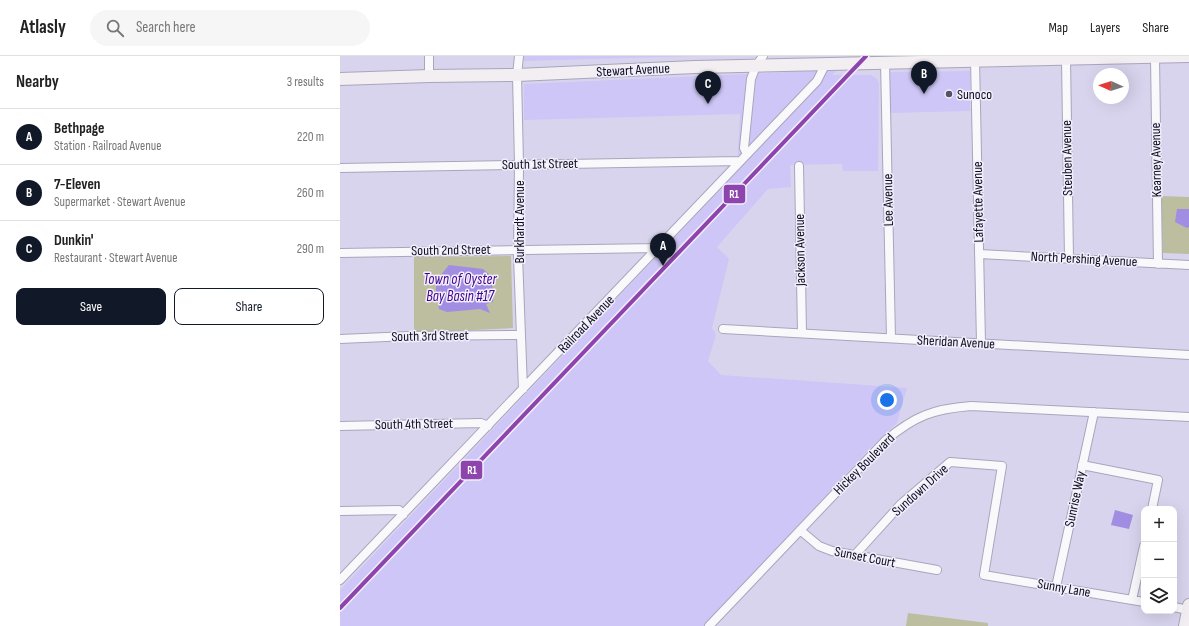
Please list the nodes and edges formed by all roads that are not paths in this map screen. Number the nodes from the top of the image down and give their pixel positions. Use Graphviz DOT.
graph roads {
  1 [pos="429,56"];
  2 [pos="519,56"];
  3 [pos="1189,56"];
  4 [pos="1114,57"];
  5 [pos="1155,57"];
  6 [pos="1066,58"];
  7 [pos="975,60"];
  8 [pos="759,61"];
  9 [pos="885,62"];
  10 [pos="826,63"];
  11 [pos="517,75"];
  12 [pos="429,76"];
  13 [pos="340,79"];
  14 [pos="747,154"];
  15 [pos="740,161"];
  16 [pos="519,164"];
  17 [pos="799,166"];
  18 [pos="340,168"];
  19 [pos="658,248"];
  20 [pos="518,249"];
  21 [pos="340,253"];
  22 [pos="979,254"];
  23 [pos="1069,259"];
  24 [pos="1158,264"];
  25 [pos="1189,265"];
  26 [pos="723,329"];
  27 [pos="802,333"];
  28 [pos="521,335"];
  29 [pos="891,338"];
  30 [pos="340,339"];
  31 [pos="982,344"];
  32 [pos="1189,355"];
  33 [pos="523,389"];
  34 [pos="1094,412"];
  35 [pos="1189,417"];
  36 [pos="340,426"];
  37 [pos="488,426"];
  38 [pos="1082,465"];
  39 [pos="1153,506"];
  40 [pos="340,511"];
  41 [pos="403,515"];
  42 [pos="800,530"];
  43 [pos="854,556"];
  44 [pos="1141,560"];
  45 [pos="937,570"];
  46 [pos="984,575"];
  47 [pos="340,580"];
  48 [pos="1056,587"];
  49 [pos="1132,600"];
  50 [pos="1141,602"];
  51 [pos="1177,607"];
  52 [pos="1188,608"];
  53 [pos="709,626"];
  54 [pos="1185,626"];
  1 -- 12 [label="street"];
  2 -- 11 [label="street, Burkhardt Avenue"];
  3 -- 5 [label="main road, Stewart Avenue"];
  4 -- 5 [label="main road, Stewart Avenue"];
  4 -- 6 [label="main road, Stewart Avenue"];
  5 -- 24 [label="street, Kearney Avenue"];
  6 -- 7 [label="main road, Stewart Avenue"];
  6 -- 23 [label="street, Steuben Avenue"];
  7 -- 9 [label="main road, Stewart Avenue"];
  7 -- 22 [label="street, Lafayette Avenue"];
  8 -- 10 [label="main road, Stewart Avenue"];
  8 -- 11 [label="main road, Stewart Avenue"];
  8 -- 14 [label="street"];
  9 -- 10 [label="main road, Stewart Avenue"];
  9 -- 29 [label="street, Lee Avenue"];
  10 -- 14 [label="street, Railroad Avenue"];
  11 -- 12 [label="main road, Stewart Avenue"];
  11 -- 16 [label="street, Burkhardt Avenue"];
  12 -- 13 [label="main road, Stewart Avenue"];
  14 -- 15 [label="street, Railroad Avenue"];
  15 -- 16 [label="street, South 1st Street"];
  15 -- 19 [label="street, Railroad Avenue"];
  16 -- 18 [label="street, South 1st Street"];
  16 -- 20 [label="street, Burkhardt Avenue"];
  17 -- 27 [label="street, Jackson Avenue"];
  19 -- 20 [label="street, South 2nd Street"];
  19 -- 33 [label="street, Railroad Avenue"];
  20 -- 21 [label="street, South 2nd Street"];
  20 -- 28 [label="street, Burkhardt Avenue"];
  22 -- 23 [label="street, North Pershing Avenue"];
  22 -- 31 [label="street, Lafayette Avenue"];
  23 -- 24 [label="street, North Pershing Avenue"];
  24 -- 25 [label="street, North Pershing Avenue"];
  26 -- 27 [label="street, Sheridan Avenue"];
  27 -- 29 [label="street, Sheridan Avenue"];
  28 -- 30 [label="street, South 3rd Street"];
  28 -- 33 [label="street, Burkhardt Avenue"];
  29 -- 31 [label="street, Sheridan Avenue"];
  31 -- 32 [label="street, Sheridan Avenue"];
  33 -- 37 [label="street, Railroad Avenue"];
  34 -- 35 [label="street, Hickey Boulevard"];
  34 -- 38 [label="street, Sunrise Way"];
  34 -- 42 [label="street, Hickey Boulevard"];
  36 -- 37 [label="street, South 4th Street"];
  37 -- 41 [label="street, Railroad Avenue"];
  38 -- 39 [label="street"];
  38 -- 48 [label="street, Sunrise Way"];
  40 -- 41 [label="street"];
  41 -- 47 [label="street, Railroad Avenue"];
  42 -- 43 [label="street, Sunset Court"];
  42 -- 53 [label="street, Hickey Boulevard"];
  43 -- 45 [label="street, Sunset Court"];
  43 -- 46 [label="street, Sundown Drive"];
  44 -- 49 [label="street"];
  46 -- 48 [label="street, Sunny Lane"];
  48 -- 49 [label="street, Sunny Lane"];
  49 -- 50 [label="street, Sunny Lane"];
  51 -- 52 [label="street"];
  52 -- 54 [label="main road"];
}
